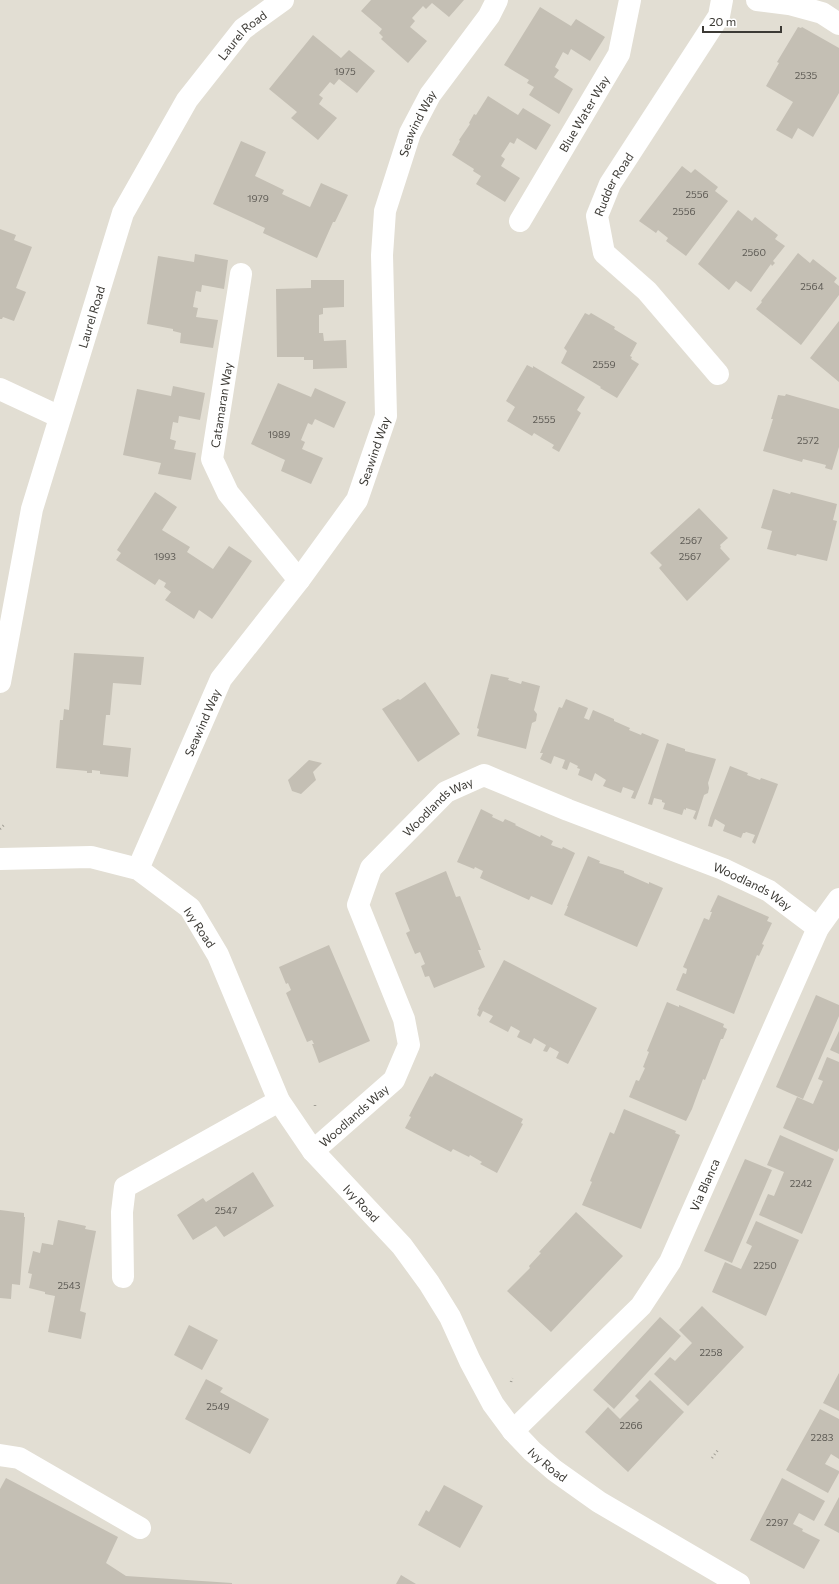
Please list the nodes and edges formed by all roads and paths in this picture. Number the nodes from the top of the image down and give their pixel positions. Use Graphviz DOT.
graph roads {
  1 [pos="283,0"];
  2 [pos="497,0"];
  3 [pos="630,0"];
  4 [pos="722,0"];
  5 [pos="757,0"];
  6 [pos="839,24"];
  7 [pos="520,221"];
  8 [pos="241,274"];
  9 [pos="718,374"];
  10 [pos="0,389"];
  11 [pos="60,417"];
  12 [pos="299,580"];
  13 [pos="0,682"];
  14 [pos="4,825"];
  15 [pos="0,829"];
  16 [pos="0,859"];
  17 [pos="138,869"];
  18 [pos="839,899"];
  19 [pos="818,928"];
  20 [pos="279,1101"];
  21 [pos="313,1151"];
  22 [pos="123,1277"];
  23 [pos="512,1378"];
  24 [pos="511,1382"];
  25 [pos="513,1431"];
  26 [pos="718,1450"];
  27 [pos="0,1455"];
  28 [pos="712,1458"];
  29 [pos="140,1528"];
  30 [pos="739,1584"];
  1 -- 11 [label="street, Laurel Road"];
  2 -- 12 [label="street, Seawind Way"];
  3 -- 7 [label="street, Blue Water Way"];
  4 -- 9 [label="street, Rudder Road"];
  5 -- 6 [label="street"];
  8 -- 12 [label="street, Catamaran Way"];
  10 -- 11 [label="street"];
  11 -- 13 [label="street, Laurel Road"];
  12 -- 17 [label="street, Seawind Way"];
  14 -- 15 [label="path"];
  16 -- 17 [label="street, Ivy Road"];
  17 -- 20 [label="street, Ivy Road"];
  18 -- 19 [label="street, Via Blanca"];
  19 -- 21 [label="street, Woodlands Way"];
  19 -- 25 [label="street, Via Blanca"];
  20 -- 21 [label="street, Ivy Road"];
  20 -- 22 [label="street"];
  21 -- 25 [label="street, Ivy Road"];
  23 -- 24 [label="path"];
  25 -- 30 [label="street, Ivy Road"];
  26 -- 28 [label="path"];
  27 -- 29 [label="street"];
}
